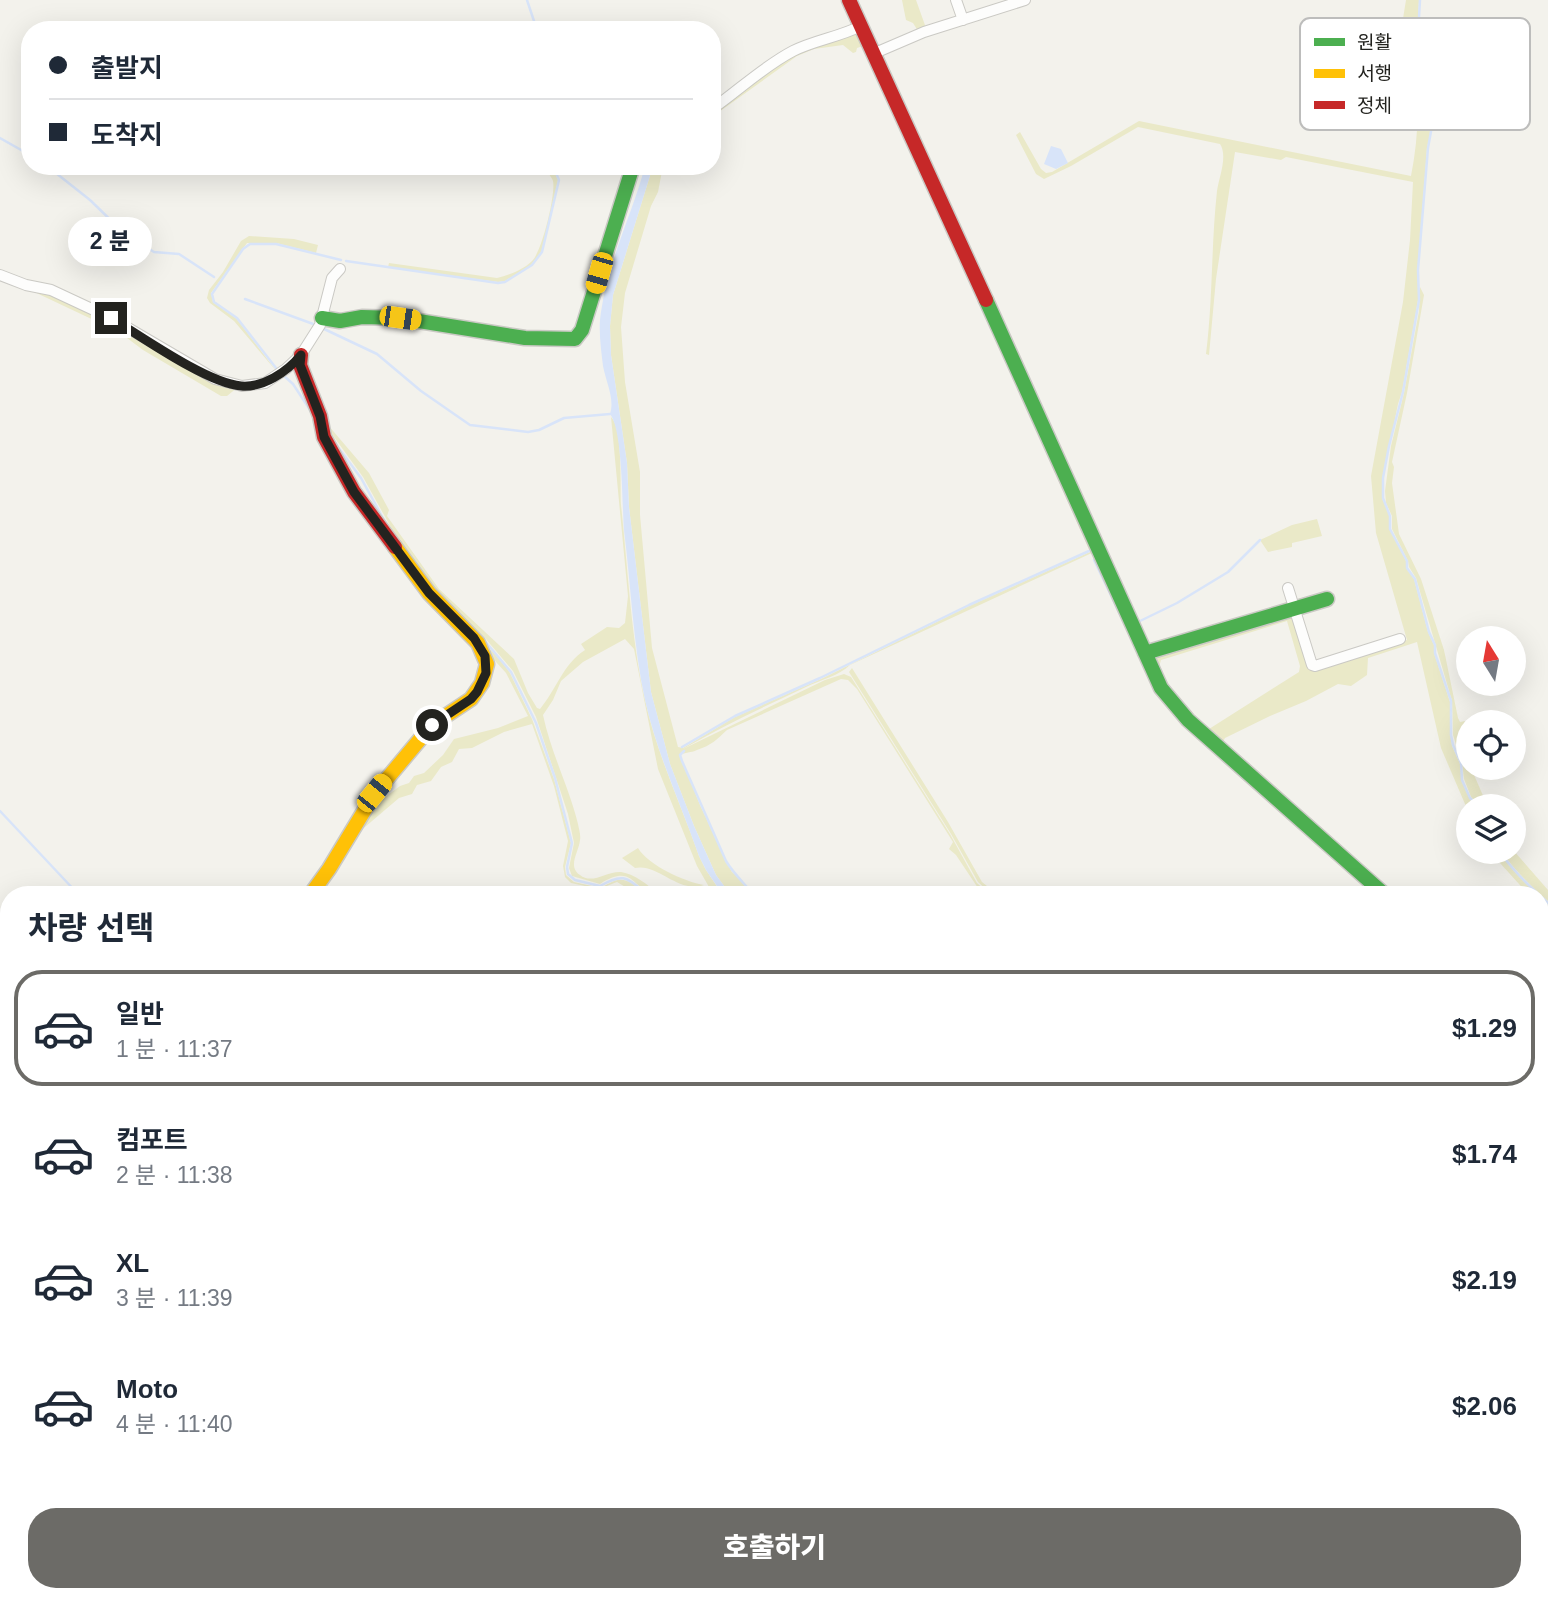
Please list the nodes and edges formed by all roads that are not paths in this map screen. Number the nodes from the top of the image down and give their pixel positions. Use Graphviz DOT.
graph roads {
  1 [pos="849,0"];
  2 [pos="957,0"];
  3 [pos="1024,0"];
  4 [pos="1000,4"];
  5 [pos="963,20"];
  6 [pos="861,26"];
  7 [pos="875,53"];
  8 [pos="721,102"];
  9 [pos="630,175"];
  10 [pos="340,269"];
  11 [pos="0,275"];
  12 [pos="322,318"];
  13 [pos="301,355"];
  14 [pos="1289,588"];
  15 [pos="1327,599"];
  16 [pos="1294,609"];
  17 [pos="1400,639"];
  18 [pos="1145,653"];
  19 [pos="317,886"];
  20 [pos="1375,886"];
  1 -- 6 [label="street"];
  2 -- 5 [label="street"];
  3 -- 4 [label="street"];
  4 -- 5 [label="street"];
  5 -- 7 [label="street"];
  6 -- 7 [label="street"];
  6 -- 8 [label="street"];
  7 -- 18 [label="street"];
  9 -- 12 [label="street"];
  10 -- 12 [label="street"];
  11 -- 13 [label="street"];
  12 -- 13 [label="street"];
  13 -- 19 [label="street"];
  14 -- 16 [label="street"];
  15 -- 16 [label="street"];
  16 -- 17 [label="street"];
  16 -- 18 [label="street"];
  18 -- 20 [label="street"];
}
